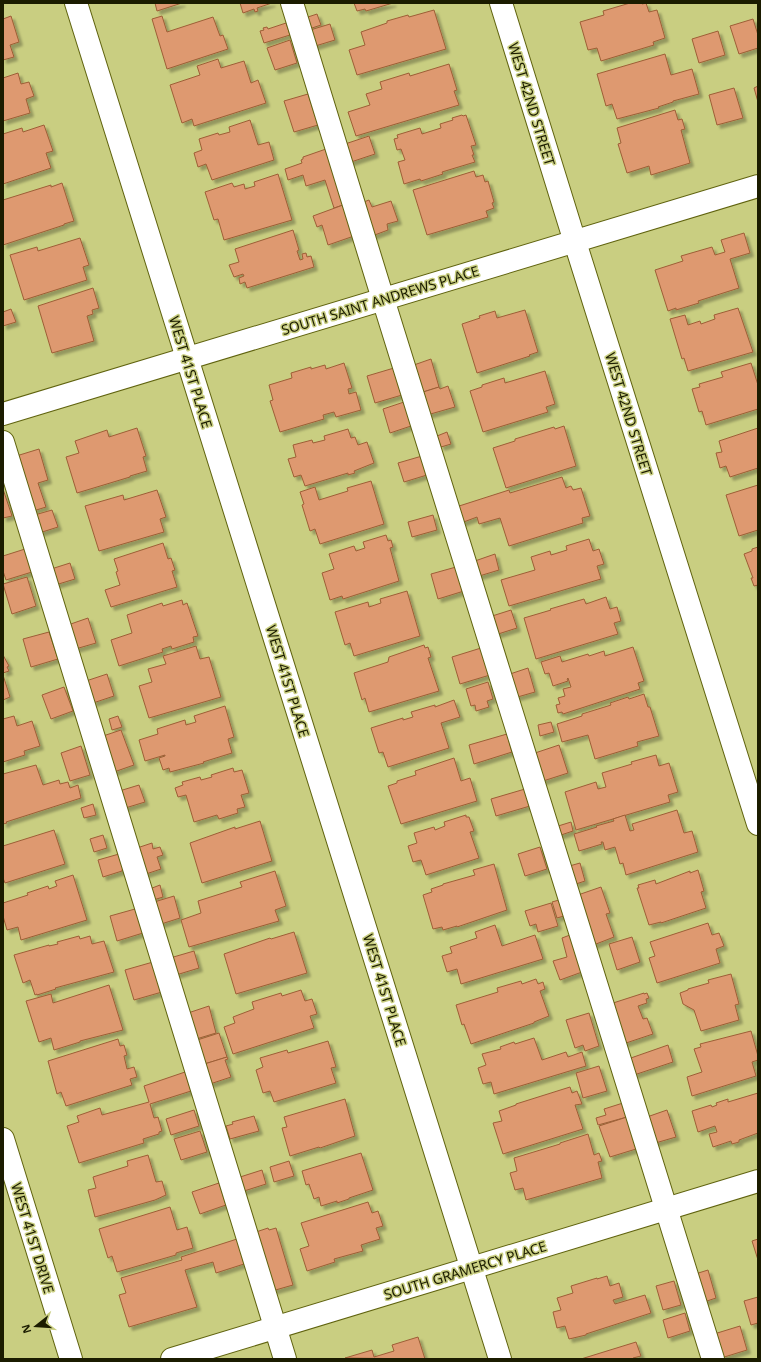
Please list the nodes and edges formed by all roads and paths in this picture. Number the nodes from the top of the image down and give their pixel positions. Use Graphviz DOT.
graph roads {
  1 [pos="76,3"];
  2 [pos="292,3"];
  3 [pos="501,3"];
  4 [pos="758,186"];
  5 [pos="575,242"];
  6 [pos="383,299"];
  7 [pos="187,358"];
  8 [pos="3,414"];
  9 [pos="3,442"];
  10 [pos="758,824"];
  11 [pos="3,1139"];
  12 [pos="758,1181"];
  13 [pos="667,1208"];
  14 [pos="471,1268"];
  15 [pos="276,1327"];
  16 [pos="71,1359"];
  17 [pos="172,1359"];
  18 [pos="285,1359"];
  19 [pos="500,1359"];
  20 [pos="713,1359"];
  1 -- 7 [label="street, WEST 41ST PLACE"];
  2 -- 6 [label="street"];
  3 -- 5 [label="street, WEST 42ND STREET"];
  4 -- 5 [label="street, SOUTH SAINT ANDREWS PLACE"];
  5 -- 6 [label="street, SOUTH SAINT ANDREWS PLACE"];
  5 -- 10 [label="street, WEST 42ND STREET"];
  6 -- 7 [label="street, SOUTH SAINT ANDREWS PLACE"];
  6 -- 13 [label="street"];
  7 -- 8 [label="street, SOUTH SAINT ANDREWS PLACE"];
  7 -- 14 [label="street, WEST 41ST PLACE"];
  9 -- 15 [label="street"];
  11 -- 16 [label="street, WEST 41ST DRIVE"];
  12 -- 13 [label="street, SOUTH GRAMERCY PLACE"];
  13 -- 14 [label="street, SOUTH GRAMERCY PLACE"];
  13 -- 20 [label="street"];
  14 -- 15 [label="street, SOUTH GRAMERCY PLACE"];
  14 -- 19 [label="street, WEST 41ST PLACE"];
  15 -- 17 [label="street, SOUTH GRAMERCY PLACE"];
  15 -- 18 [label="street"];
}
